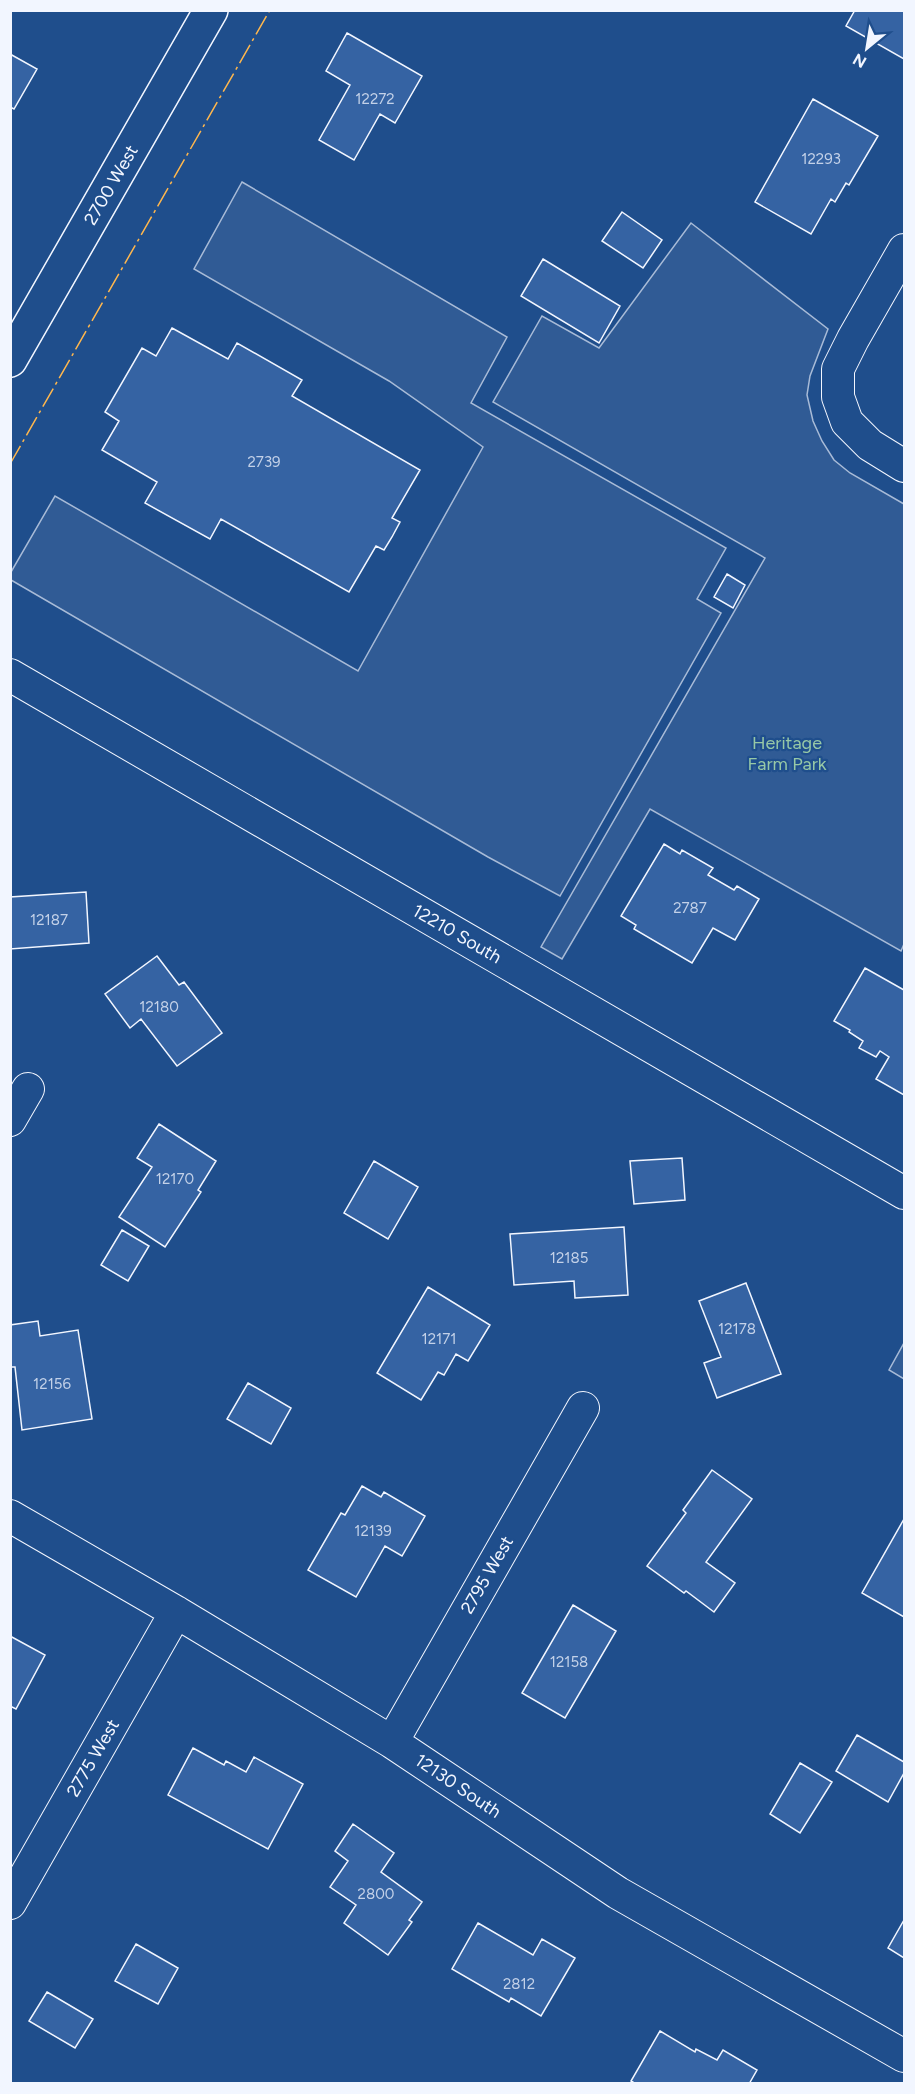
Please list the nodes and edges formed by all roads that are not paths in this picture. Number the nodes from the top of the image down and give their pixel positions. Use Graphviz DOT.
graph roads {
  1 [pos="211,10"];
  2 [pos="904,250"];
  3 [pos="10,360"];
  4 [pos="904,465"];
  5 [pos="10,675"];
  6 [pos="28,1089"];
  7 [pos="10,1119"];
  8 [pos="904,1193"];
  9 [pos="583,1408"];
  10 [pos="10,1516"];
  11 [pos="176,1612"];
  12 [pos="392,1742"];
  13 [pos="10,1904"];
  14 [pos="904,2056"];
  1 -- 3 [label="main road, 2700 West"];
  2 -- 4 [label="street"];
  5 -- 8 [label="street, 12210 South"];
  6 -- 7 [label="street"];
  9 -- 12 [label="street, 2795 West"];
  10 -- 11 [label="street, 12130 South"];
  11 -- 12 [label="street, 12130 South"];
  11 -- 13 [label="street, 2775 West"];
  12 -- 14 [label="street, 12130 South"];
}
